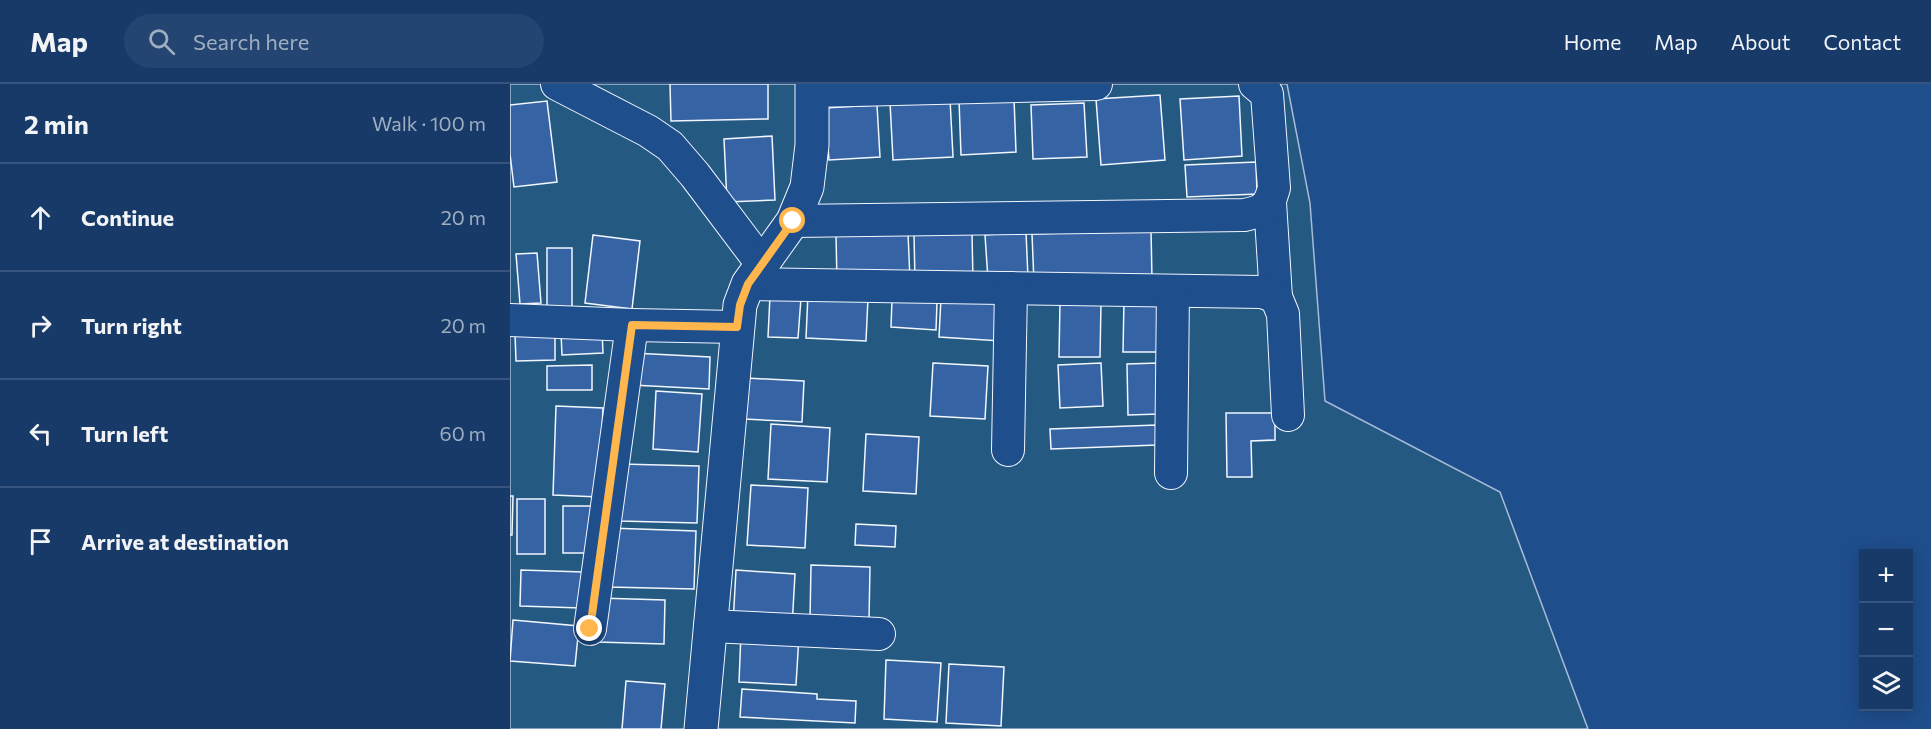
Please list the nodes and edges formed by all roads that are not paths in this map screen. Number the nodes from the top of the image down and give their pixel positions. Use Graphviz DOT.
graph roads {
  1 [pos="558,84"];
  2 [pos="1096,84"];
  3 [pos="1255,84"];
  4 [pos="813,87"];
  5 [pos="1270,202"];
  6 [pos="793,221"];
  7 [pos="755,274"];
  8 [pos="1011,288"];
  9 [pos="1173,291"];
  10 [pos="1276,297"];
  11 [pos="510,320"];
  12 [pos="632,325"];
  13 [pos="737,327"];
  14 [pos="1288,415"];
  15 [pos="1008,450"];
  16 [pos="1171,473"];
  17 [pos="710,626"];
  18 [pos="590,629"];
  19 [pos="879,634"];
  20 [pos="701,729"];
  1 -- 7 [label="street"];
  2 -- 4 [label="street"];
  3 -- 5 [label="street"];
  4 -- 6 [label="main road"];
  5 -- 6 [label="street"];
  5 -- 10 [label="street"];
  6 -- 7 [label="main road"];
  7 -- 8 [label="street"];
  7 -- 13 [label="main road"];
  8 -- 9 [label="street"];
  8 -- 15 [label="street"];
  9 -- 10 [label="street"];
  9 -- 16 [label="street"];
  10 -- 14 [label="street"];
  11 -- 12 [label="street"];
  12 -- 13 [label="street"];
  12 -- 18 [label="street"];
  13 -- 17 [label="main road"];
  17 -- 19 [label="street"];
  17 -- 20 [label="main road"];
}
